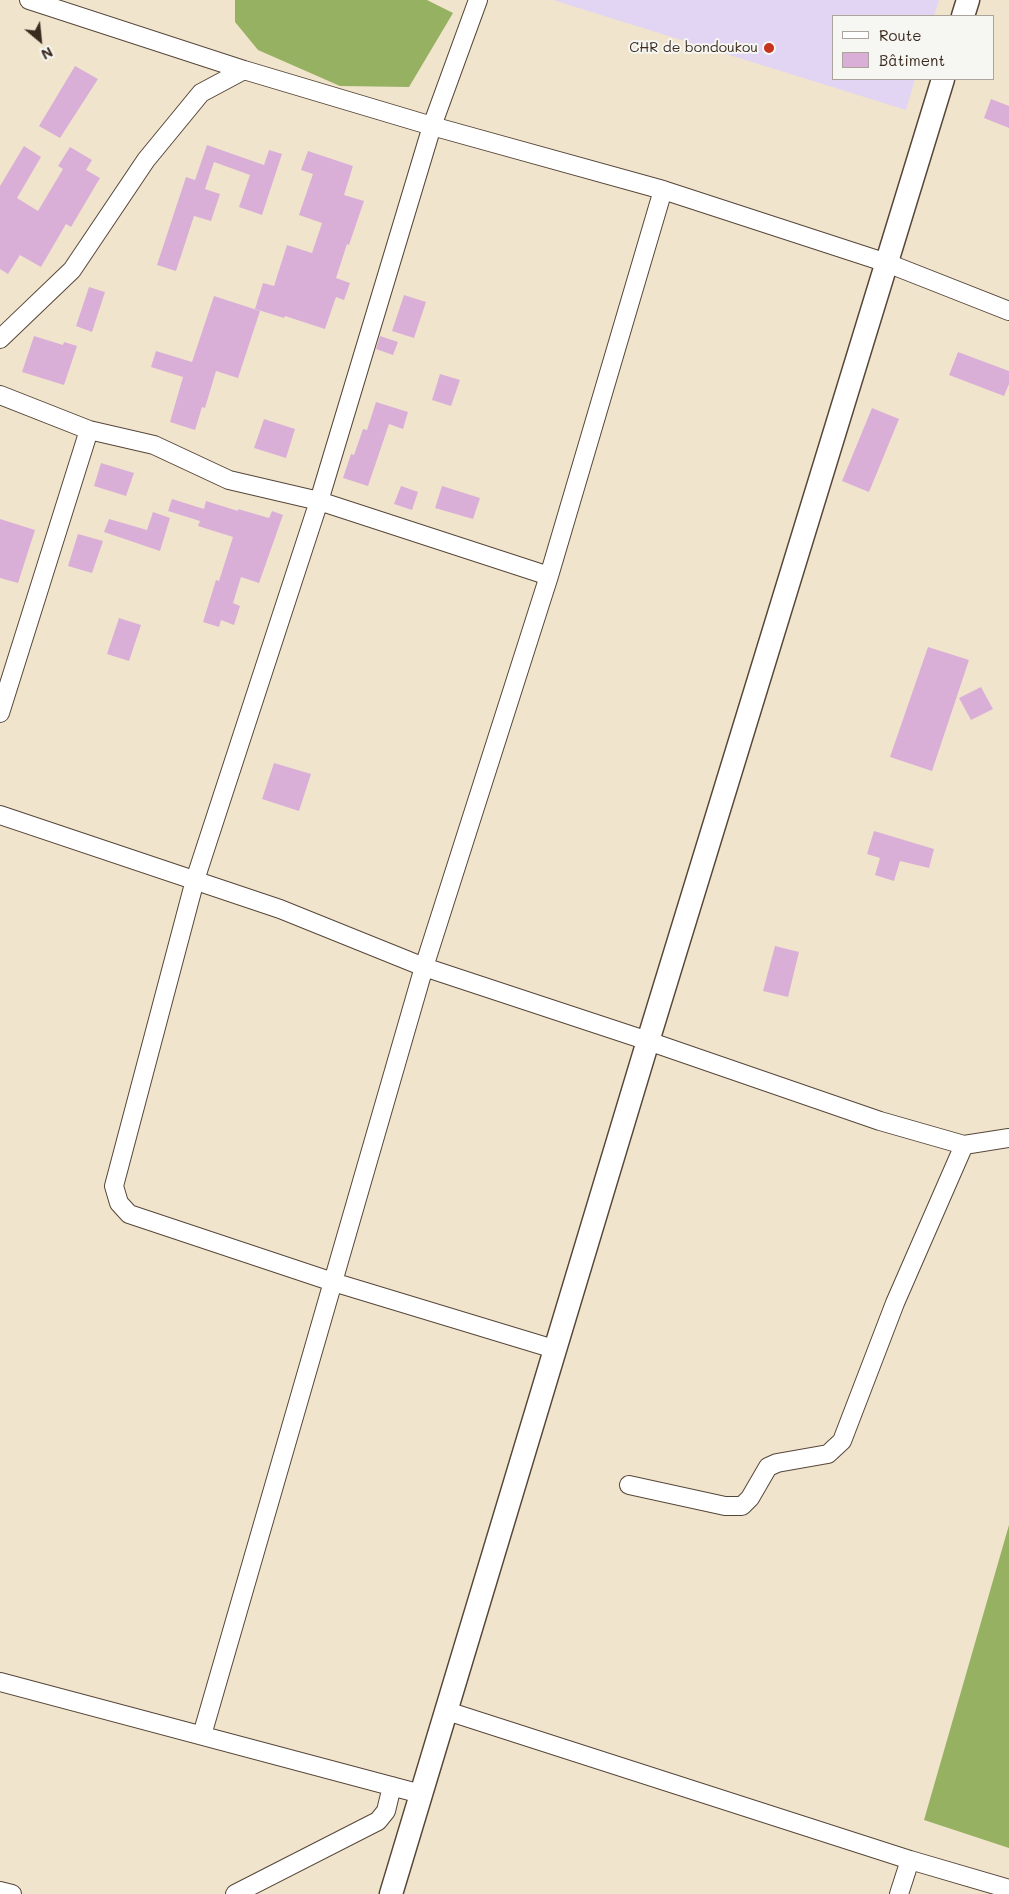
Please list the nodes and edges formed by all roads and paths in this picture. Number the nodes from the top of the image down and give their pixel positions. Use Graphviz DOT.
graph roads {
  1 [pos="29,0"];
  2 [pos="478,0"];
  3 [pos="968,0"];
  4 [pos="962,15"];
  5 [pos="244,70"];
  6 [pos="943,80"];
  7 [pos="432,126"];
  8 [pos="663,190"];
  9 [pos="887,262"];
  10 [pos="1009,311"];
  11 [pos="0,339"];
  12 [pos="0,395"];
  13 [pos="88,430"];
  14 [pos="319,501"];
  15 [pos="549,576"];
  16 [pos="0,713"];
  17 [pos="0,815"];
  18 [pos="195,880"];
  19 [pos="424,967"];
  20 [pos="648,1041"];
  21 [pos="1009,1138"];
  22 [pos="964,1145"];
  23 [pos="333,1282"];
  24 [pos="554,1349"];
  25 [pos="629,1485"];
  26 [pos="0,1682"];
  27 [pos="447,1711"];
  28 [pos="202,1735"];
  29 [pos="392,1786"];
  30 [pos="422,1794"];
  31 [pos="910,1860"];
  32 [pos="1009,1889"];
  33 [pos="0,1890"];
  34 [pos="12,1894"];
  35 [pos="235,1894"];
  36 [pos="391,1894"];
  37 [pos="899,1894"];
  1 -- 5 [label="street"];
  2 -- 7 [label="street"];
  3 -- 4 [label="street"];
  5 -- 7 [label="street"];
  5 -- 11 [label="street"];
  6 -- 9 [label="street"];
  7 -- 8 [label="street"];
  7 -- 14 [label="street"];
  8 -- 9 [label="street"];
  8 -- 15 [label="street"];
  9 -- 10 [label="street"];
  9 -- 20 [label="street"];
  12 -- 13 [label="street"];
  13 -- 14 [label="street"];
  13 -- 16 [label="street"];
  14 -- 15 [label="street"];
  14 -- 18 [label="street"];
  15 -- 19 [label="street"];
  17 -- 18 [label="street"];
  18 -- 19 [label="street"];
  18 -- 23 [label="street"];
  19 -- 20 [label="street"];
  19 -- 23 [label="street"];
  20 -- 22 [label="street"];
  20 -- 24 [label="street"];
  21 -- 22 [label="street"];
  22 -- 25 [label="street"];
  23 -- 24 [label="street"];
  23 -- 28 [label="street"];
  24 -- 27 [label="street"];
  26 -- 28 [label="street"];
  27 -- 30 [label="street"];
  27 -- 31 [label="street"];
  28 -- 29 [label="street"];
  29 -- 30 [label="street"];
  29 -- 35 [label="street"];
  30 -- 36 [label="street"];
  31 -- 32 [label="street"];
  31 -- 37 [label="street"];
  33 -- 34 [label="street"];
}
